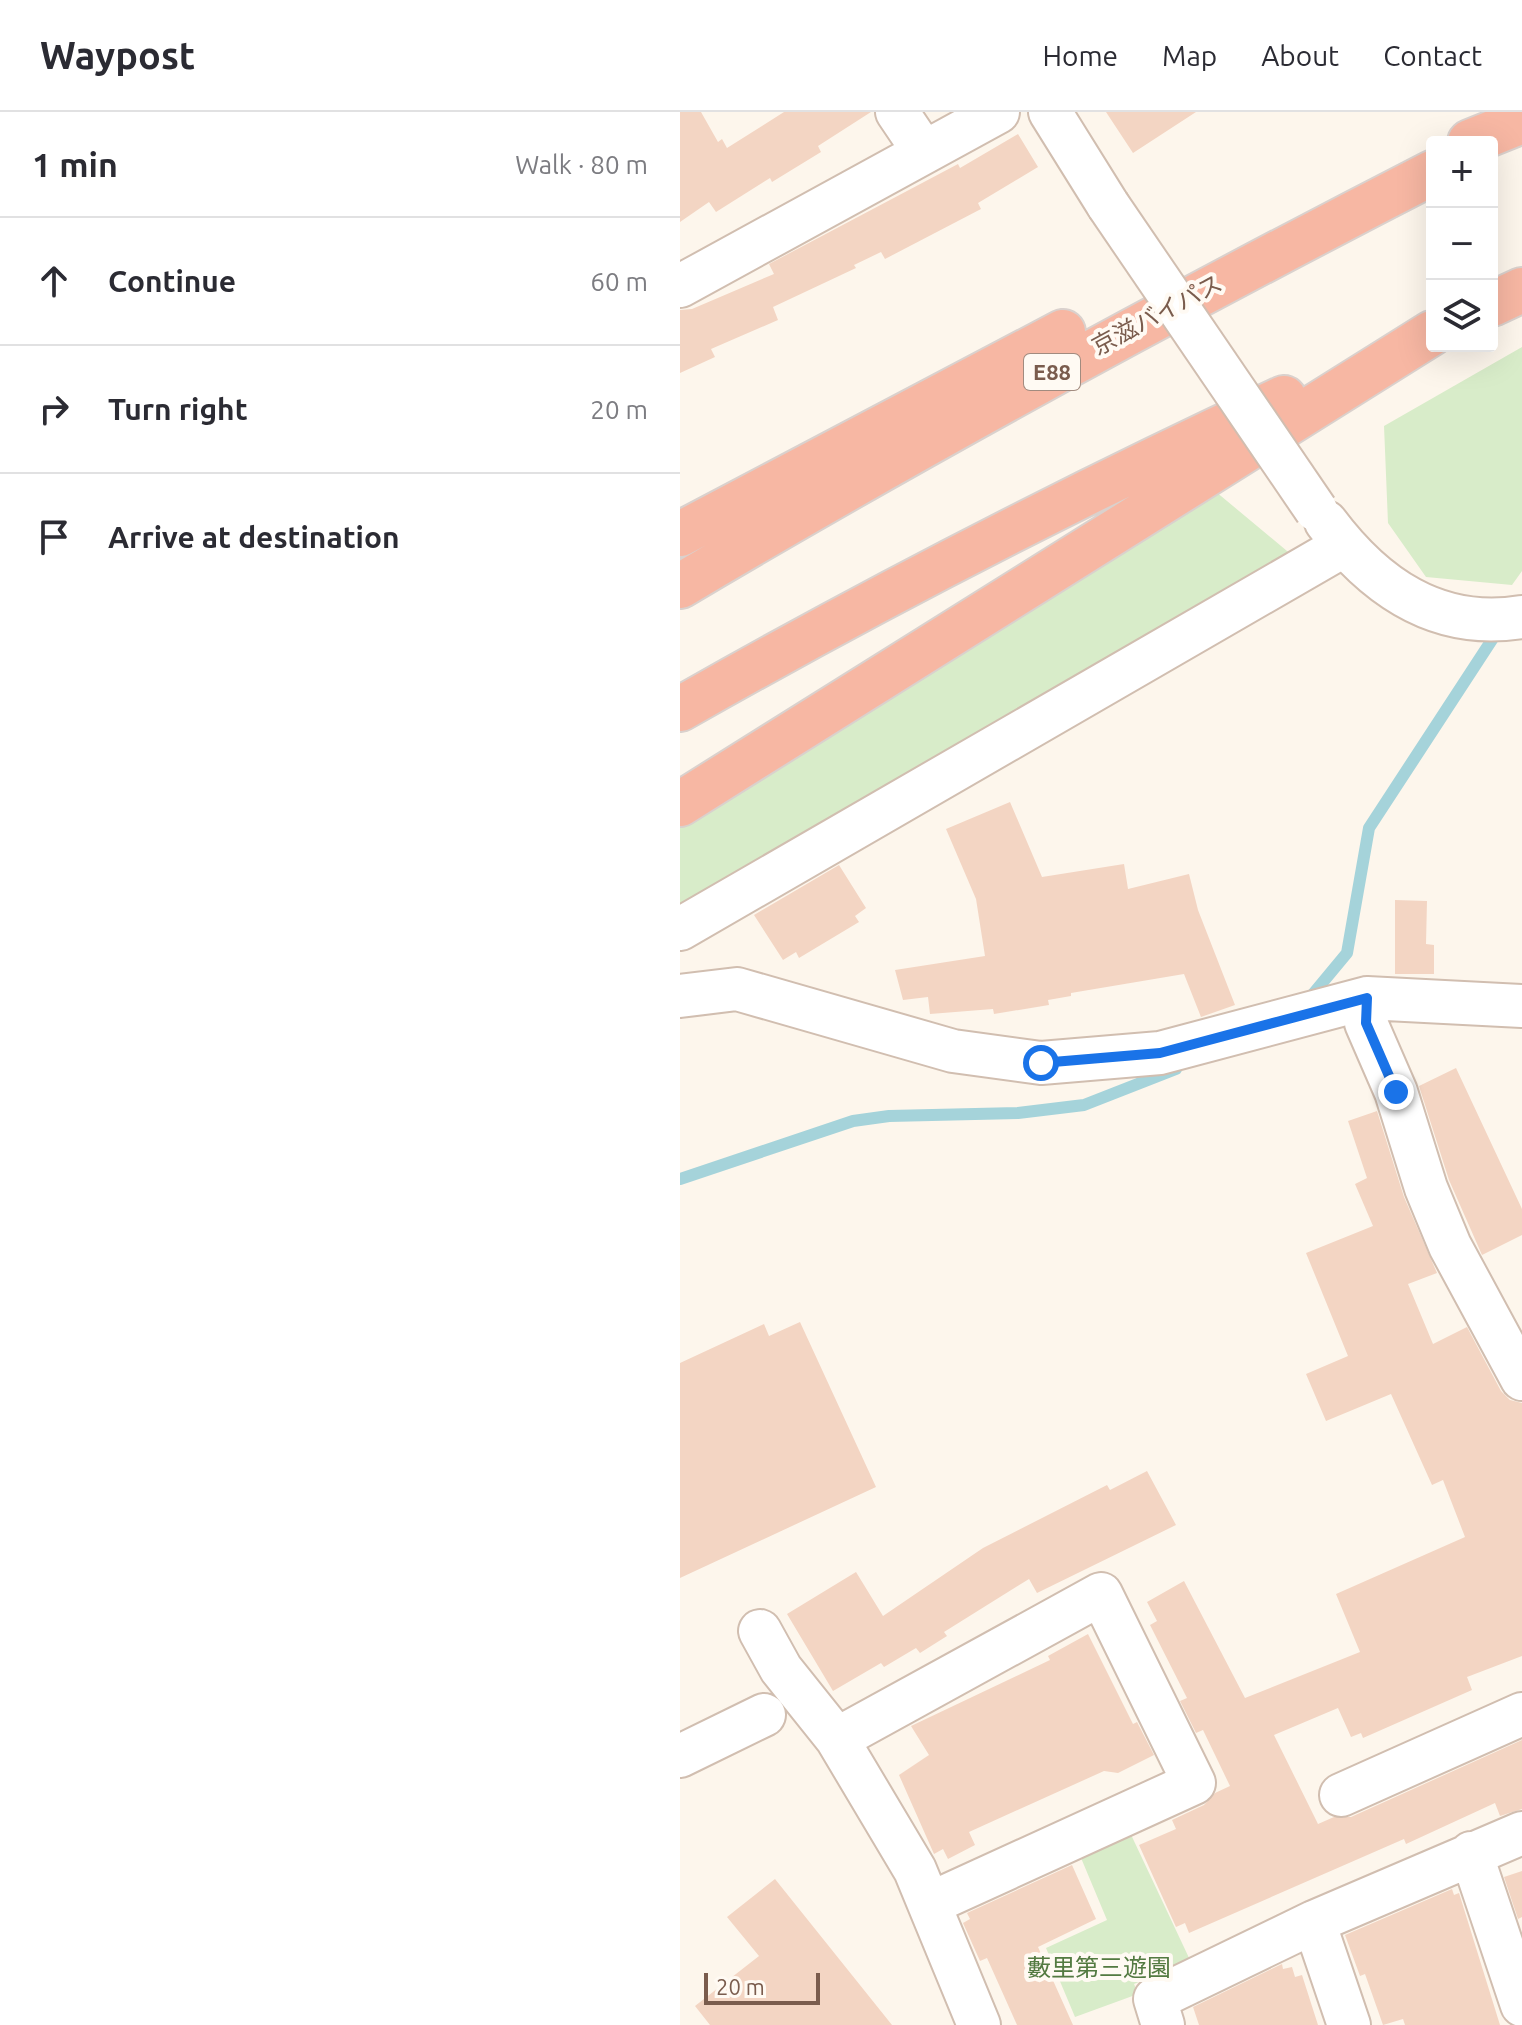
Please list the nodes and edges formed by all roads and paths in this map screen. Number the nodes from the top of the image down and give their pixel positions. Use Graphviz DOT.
graph roads {
  1 [pos="897,112"];
  2 [pos="998,112"];
  3 [pos="1050,112"];
  4 [pos="1522,121"];
  5 [pos="1522,127"];
  6 [pos="1485,136"];
  7 [pos="1498,139"];
  8 [pos="924,152"];
  9 [pos="1426,160"];
  10 [pos="1426,176"];
  11 [pos="680,286"];
  12 [pos="1522,290"];
  13 [pos="1498,301"];
  14 [pos="1426,335"];
  15 [pos="1426,336"];
  16 [pos="680,534"];
  17 [pos="1343,546"];
  18 [pos="680,586"];
  19 [pos="1502,618"];
  20 [pos="680,709"];
  21 [pos="680,804"];
  22 [pos="680,929"];
  23 [pos="680,996"];
  24 [pos="1367,998"];
  25 [pos="1522,1006"];
  26 [pos="1522,1379"];
  27 [pos="760,1631"];
  28 [pos="763,1713"];
  29 [pos="1522,1714"];
  30 [pos="837,1739"];
  31 [pos="680,1756"];
  32 [pos="1341,1795"];
  33 [pos="1522,1833"];
  34 [pos="1471,1853"];
  35 [pos="929,1904"];
  36 [pos="1314,1922"];
  37 [pos="1522,2005"];
  38 [pos="979,2025"];
  39 [pos="1163,2025"];
  40 [pos="1349,2025"];
  1 -- 8 [label="street"];
  2 -- 8 [label="street"];
  3 -- 17 [label="street, bridge"];
  4 -- 6 [label="highway"];
  5 -- 7 [label="highway"];
  8 -- 11 [label="street"];
  9 -- 16 [label="highway"];
  10 -- 18 [label="highway, 京滋バイパス / E88"];
  12 -- 13 [label="highway"];
  14 -- 20 [label="highway"];
  15 -- 21 [label="highway"];
  17 -- 19 [label="street"];
  17 -- 22 [label="street"];
  23 -- 24 [label="street"];
  24 -- 25 [label="street"];
  24 -- 26 [label="street"];
  27 -- 30 [label="street"];
  28 -- 31 [label="street"];
  29 -- 32 [label="street"];
  30 -- 35 [label="street"];
  30 -- 35 [label="street"];
  33 -- 34 [label="street"];
  34 -- 36 [label="street"];
  34 -- 37 [label="street"];
  35 -- 38 [label="street"];
  36 -- 39 [label="street"];
  36 -- 40 [label="street"];
}
